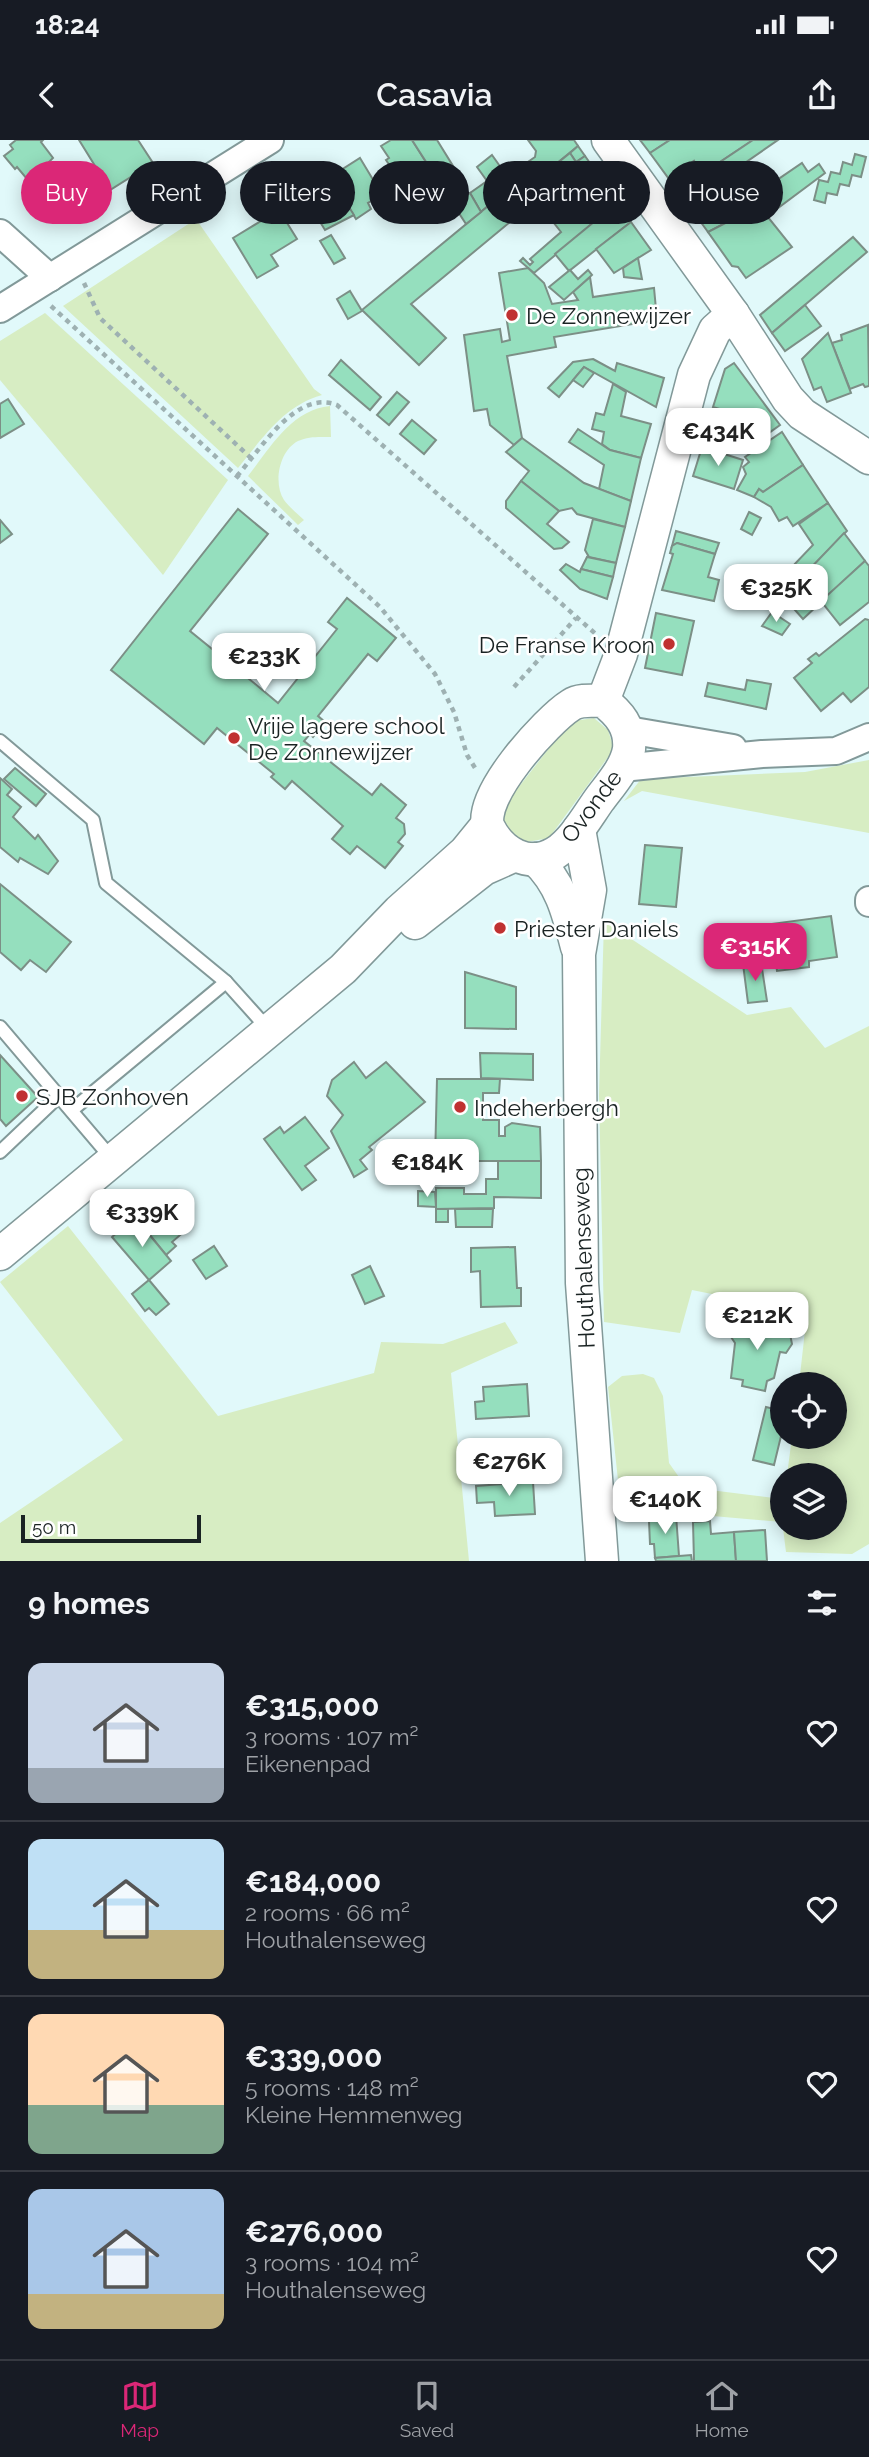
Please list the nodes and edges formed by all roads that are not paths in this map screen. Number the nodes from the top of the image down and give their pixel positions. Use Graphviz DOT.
graph roads {
  1 [pos="270,140"];
  2 [pos="608,140"];
  3 [pos="0,233"];
  4 [pos="51,277"];
  5 [pos="0,309"];
  6 [pos="733,314"];
  7 [pos="858,451"];
  8 [pos="603,701"];
  9 [pos="628,730"];
  10 [pos="869,737"];
  11 [pos="0,741"];
  12 [pos="762,754"];
  13 [pos="622,768"];
  14 [pos="487,825"];
  15 [pos="579,829"];
  16 [pos="524,857"];
  17 [pos="579,954"];
  18 [pos="343,970"];
  19 [pos="226,982"];
  20 [pos="0,1027"];
  21 [pos="270,1031"];
  22 [pos="59,1096"];
  23 [pos="72,1110"];
  24 [pos="0,1152"];
  25 [pos="113,1160"];
  26 [pos="0,1254"];
  27 [pos="602,1561"];
  1 -- 4 [label="street"];
  2 -- 6 [label="street"];
  3 -- 4 [label="street"];
  4 -- 5 [label="street"];
  6 -- 7 [label="street"];
  6 -- 8 [label="street"];
  8 -- 9 [label="street"];
  8 -- 14 [label="street"];
  9 -- 12 [label="street"];
  9 -- 13 [label="street, Ovonde"];
  10 -- 12 [label="street"];
  11 -- 19 [label="lane"];
  12 -- 13 [label="street"];
  13 -- 15 [label="street, Ovonde"];
  14 -- 16 [label="street"];
  14 -- 18 [label="street"];
  15 -- 16 [label="street, Ovonde"];
  15 -- 17 [label="street, Houthalenseweg"];
  16 -- 17 [label="street, Houthalenseweg"];
  16 -- 18 [label="street, Ovonde"];
  17 -- 27 [label="street, Houthalenseweg"];
  18 -- 21 [label="street"];
  19 -- 21 [label="lane"];
  19 -- 23 [label="lane"];
  20 -- 22 [label="lane"];
  21 -- 25 [label="street"];
  22 -- 23 [label="lane"];
  22 -- 24 [label="lane"];
  23 -- 25 [label="lane"];
  25 -- 26 [label="street"];
}
